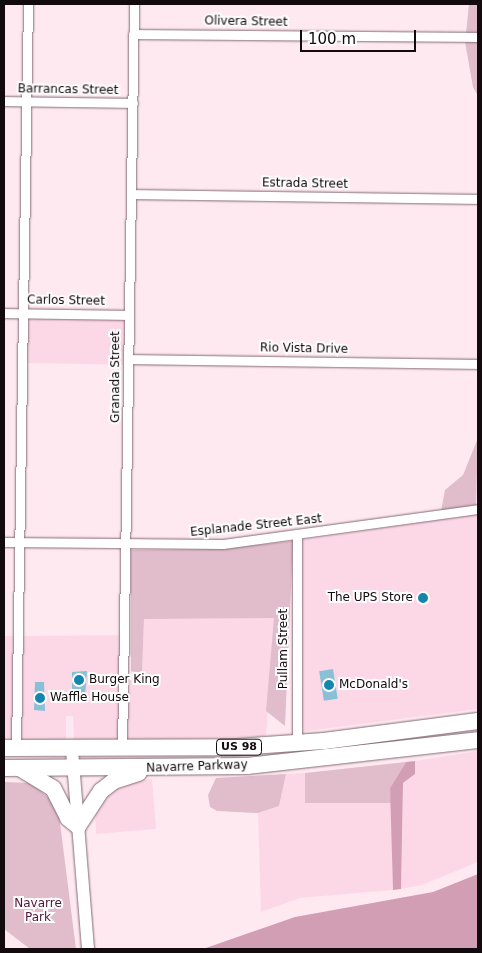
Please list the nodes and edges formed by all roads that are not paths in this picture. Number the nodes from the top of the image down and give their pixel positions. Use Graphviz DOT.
graph roads {
  1 [pos="28,4"];
  2 [pos="134,4"];
  3 [pos="133,34"];
  4 [pos="478,37"];
  5 [pos="4,101"];
  6 [pos="27,102"];
  7 [pos="133,103"];
  8 [pos="132,194"];
  9 [pos="478,199"];
  10 [pos="4,313"];
  11 [pos="21,313"];
  12 [pos="128,315"];
  13 [pos="130,359"];
  14 [pos="478,364"];
  15 [pos="478,509"];
  16 [pos="297,536"];
  17 [pos="4,542"];
  18 [pos="18,543"];
  19 [pos="126,546"];
  20 [pos="478,720"];
  21 [pos="478,740"];
  22 [pos="297,743"];
  23 [pos="10,748"];
  24 [pos="72,750"];
  25 [pos="122,750"];
  26 [pos="299,762"];
  27 [pos="12,768"];
  28 [pos="74,768"];
  29 [pos="151,769"];
  30 [pos="78,826"];
  31 [pos="88,949"];
  1 -- 6 [label="street"];
  2 -- 3 [label="street, Granada Street"];
  3 -- 4 [label="street, Olivera Street"];
  3 -- 7 [label="street, Granada Street"];
  5 -- 6 [label="street, Barrancas Street"];
  6 -- 7 [label="street, Barrancas Street"];
  6 -- 11 [label="street"];
  7 -- 8 [label="street, Granada Street"];
  8 -- 9 [label="street, Estrada Street"];
  8 -- 12 [label="street, Granada Street"];
  10 -- 11 [label="street, Carlos Street"];
  11 -- 12 [label="street, Carlos Street"];
  11 -- 18 [label="street"];
  12 -- 13 [label="street, Granada Street"];
  13 -- 14 [label="street, Rio Vista Drive"];
  13 -- 19 [label="street, Granada Street"];
  15 -- 16 [label="street, Esplanade Street East"];
  16 -- 19 [label="street, Esplanade Street East"];
  16 -- 22 [label="street, Pullam Street"];
  17 -- 18 [label="street, Esplanade Street East"];
  18 -- 19 [label="street, Esplanade Street East"];
  18 -- 23 [label="street"];
  19 -- 25 [label="street, Granada Street"];
  20 -- 22 [label="highway, Navarre Parkway / US 98"];
  21 -- 26 [label="highway, Navarre Parkway / US 98"];
  22 -- 25 [label="highway, Navarre Parkway / US 98"];
  22 -- 26 [label="street, Pullam Street"];
  23 -- 24 [label="highway, Navarre Parkway / US 98"];
  24 -- 25 [label="highway, Navarre Parkway / US 98"];
  24 -- 28 [label="main road"];
  26 -- 29 [label="highway, Navarre Parkway / US 98"];
  27 -- 28 [label="highway, Navarre Parkway / US 98"];
  27 -- 30 [label="highway"];
  28 -- 29 [label="highway, Navarre Parkway / US 98"];
  28 -- 30 [label="main road"];
  29 -- 30 [label="highway"];
  30 -- 31 [label="main road"];
}
